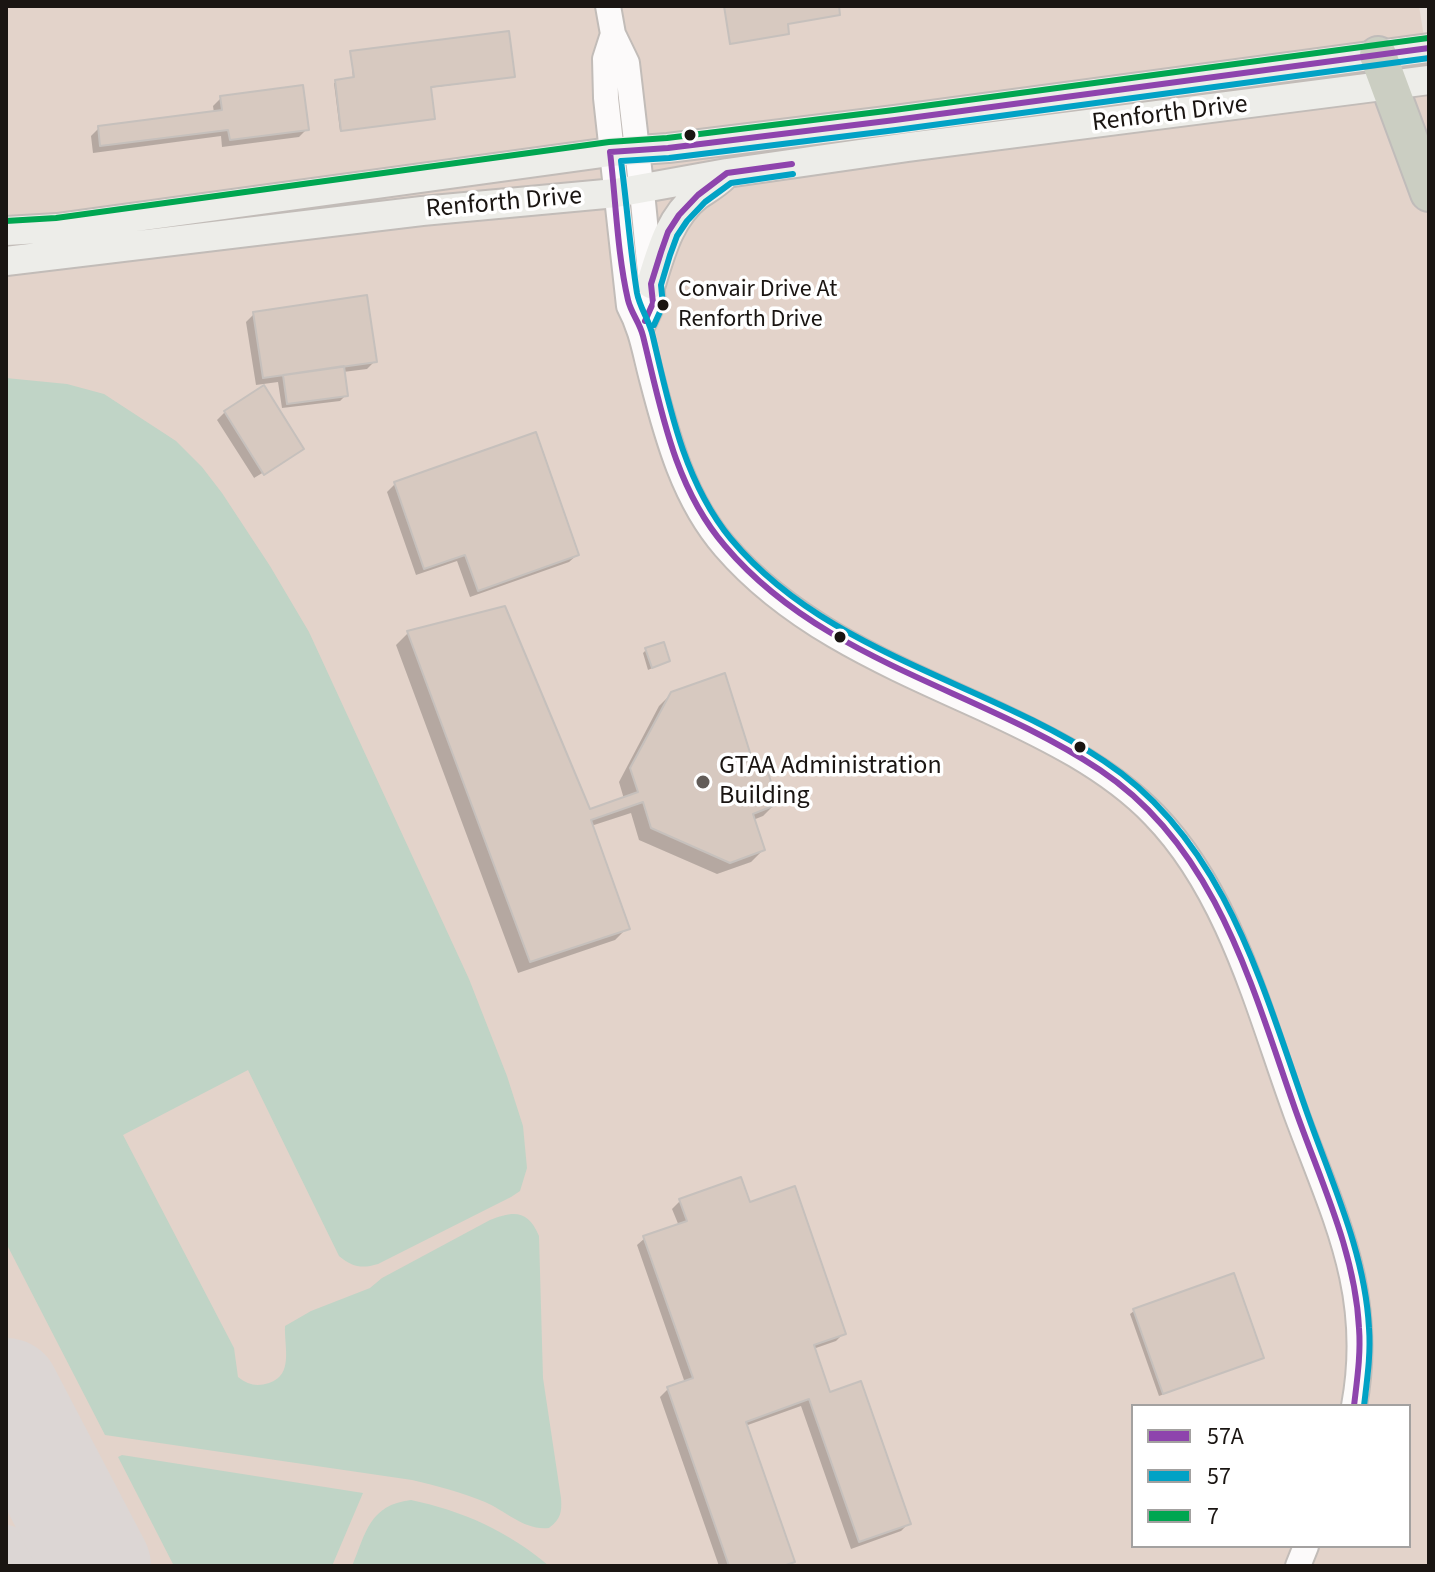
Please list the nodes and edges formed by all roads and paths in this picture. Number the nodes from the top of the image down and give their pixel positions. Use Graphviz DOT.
graph roads {
  1 [pos="608,6"];
  2 [pos="1429,48"];
  3 [pos="1384,70"];
  4 [pos="1429,80"];
  5 [pos="624,152"];
  6 [pos="727,173"];
  7 [pos="628,191"];
  8 [pos="1429,193"];
  9 [pos="6,231"];
  10 [pos="6,261"];
  11 [pos="651,284"];
  12 [pos="641,329"];
  13 [pos="1354,1404"];
  1 -- 5 [label="street"];
  2 -- 3 [label="main road, Renforth Drive"];
  3 -- 4 [label="main road, Renforth Drive"];
  3 -- 5 [label="main road, Renforth Drive"];
  3 -- 6 [label="main road, Renforth Drive"];
  3 -- 8 [label="highway"];
  5 -- 7 [label="street"];
  5 -- 9 [label="main road, Renforth Drive"];
  6 -- 7 [label="main road, Renforth Drive"];
  6 -- 11 [label="main road"];
  7 -- 10 [label="main road, Renforth Drive"];
  7 -- 11 [label="street"];
  7 -- 12 [label="street"];
  11 -- 12 [label="street"];
  12 -- 13 [label="street"];
}
